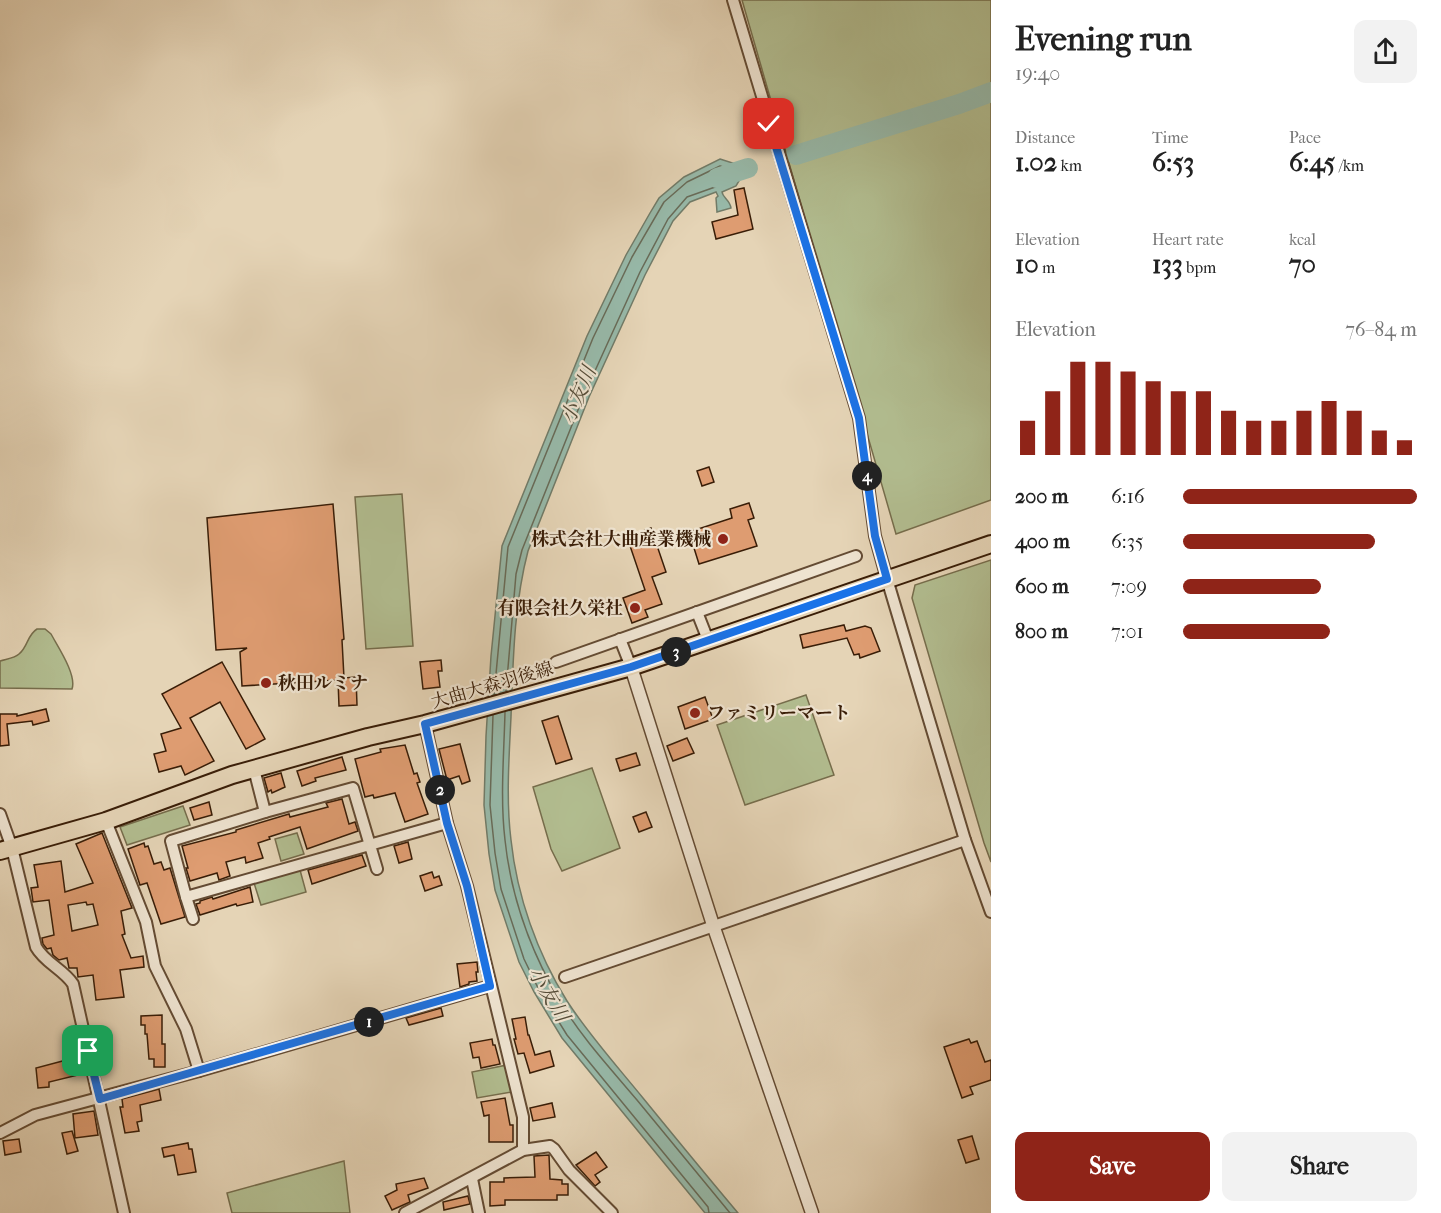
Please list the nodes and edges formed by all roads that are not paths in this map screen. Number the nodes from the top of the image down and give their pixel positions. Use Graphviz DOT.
graph roads {
  1 [pos="733,0"];
  2 [pos="991,544"];
  3 [pos="856,556"];
  4 [pos="887,579"];
  5 [pos="696,612"];
  6 [pos="621,639"];
  7 [pos="708,640"];
  8 [pos="556,662"];
  9 [pos="631,667"];
  10 [pos="425,724"];
  11 [pos="254,769"];
  12 [pos="265,812"];
  13 [pos="0,814"];
  14 [pos="106,821"];
  15 [pos="447,823"];
  16 [pos="965,840"];
  17 [pos="369,844"];
  18 [pos="6,850"];
  19 [pos="377,869"];
  20 [pos="186,897"];
  21 [pos="991,912"];
  22 [pos="193,919"];
  23 [pos="713,925"];
  24 [pos="566,977"];
  25 [pos="490,986"];
  26 [pos="199,1071"];
  27 [pos="100,1099"];
  28 [pos="0,1133"];
  29 [pos="523,1150"];
  30 [pos="472,1179"];
  31 [pos="124,1213"];
  32 [pos="405,1213"];
  33 [pos="479,1213"];
  34 [pos="612,1213"];
  35 [pos="812,1213"];
  1 -- 4 [label="street"];
  2 -- 4 [label="main road, 大曲大森羽後線"];
  3 -- 5 [label="street"];
  4 -- 7 [label="main road, 大曲大森羽後線"];
  4 -- 16 [label="street"];
  5 -- 6 [label="street"];
  5 -- 7 [label="street"];
  6 -- 8 [label="street"];
  6 -- 9 [label="street"];
  7 -- 9 [label="main road, 大曲大森羽後線"];
  9 -- 10 [label="main road, 大曲大森羽後線"];
  9 -- 23 [label="street"];
  10 -- 11 [label="main road, 大曲大森羽後線"];
  10 -- 15 [label="street"];
  11 -- 12 [label="street"];
  11 -- 14 [label="main road, 大曲大森羽後線"];
  12 -- 17 [label="street"];
  12 -- 20 [label="street"];
  13 -- 18 [label="street"];
  14 -- 18 [label="main road, 大曲大森羽後線"];
  14 -- 26 [label="street"];
  15 -- 17 [label="street"];
  15 -- 25 [label="street"];
  16 -- 21 [label="street"];
  16 -- 23 [label="street"];
  17 -- 19 [label="street"];
  17 -- 20 [label="street"];
  18 -- 27 [label="street"];
  20 -- 22 [label="street"];
  23 -- 24 [label="street"];
  23 -- 35 [label="street"];
  25 -- 26 [label="street"];
  25 -- 29 [label="street"];
  26 -- 27 [label="street"];
  27 -- 28 [label="street"];
  27 -- 31 [label="street"];
  29 -- 30 [label="street"];
  29 -- 34 [label="street"];
  30 -- 32 [label="street"];
  30 -- 33 [label="street"];
}
